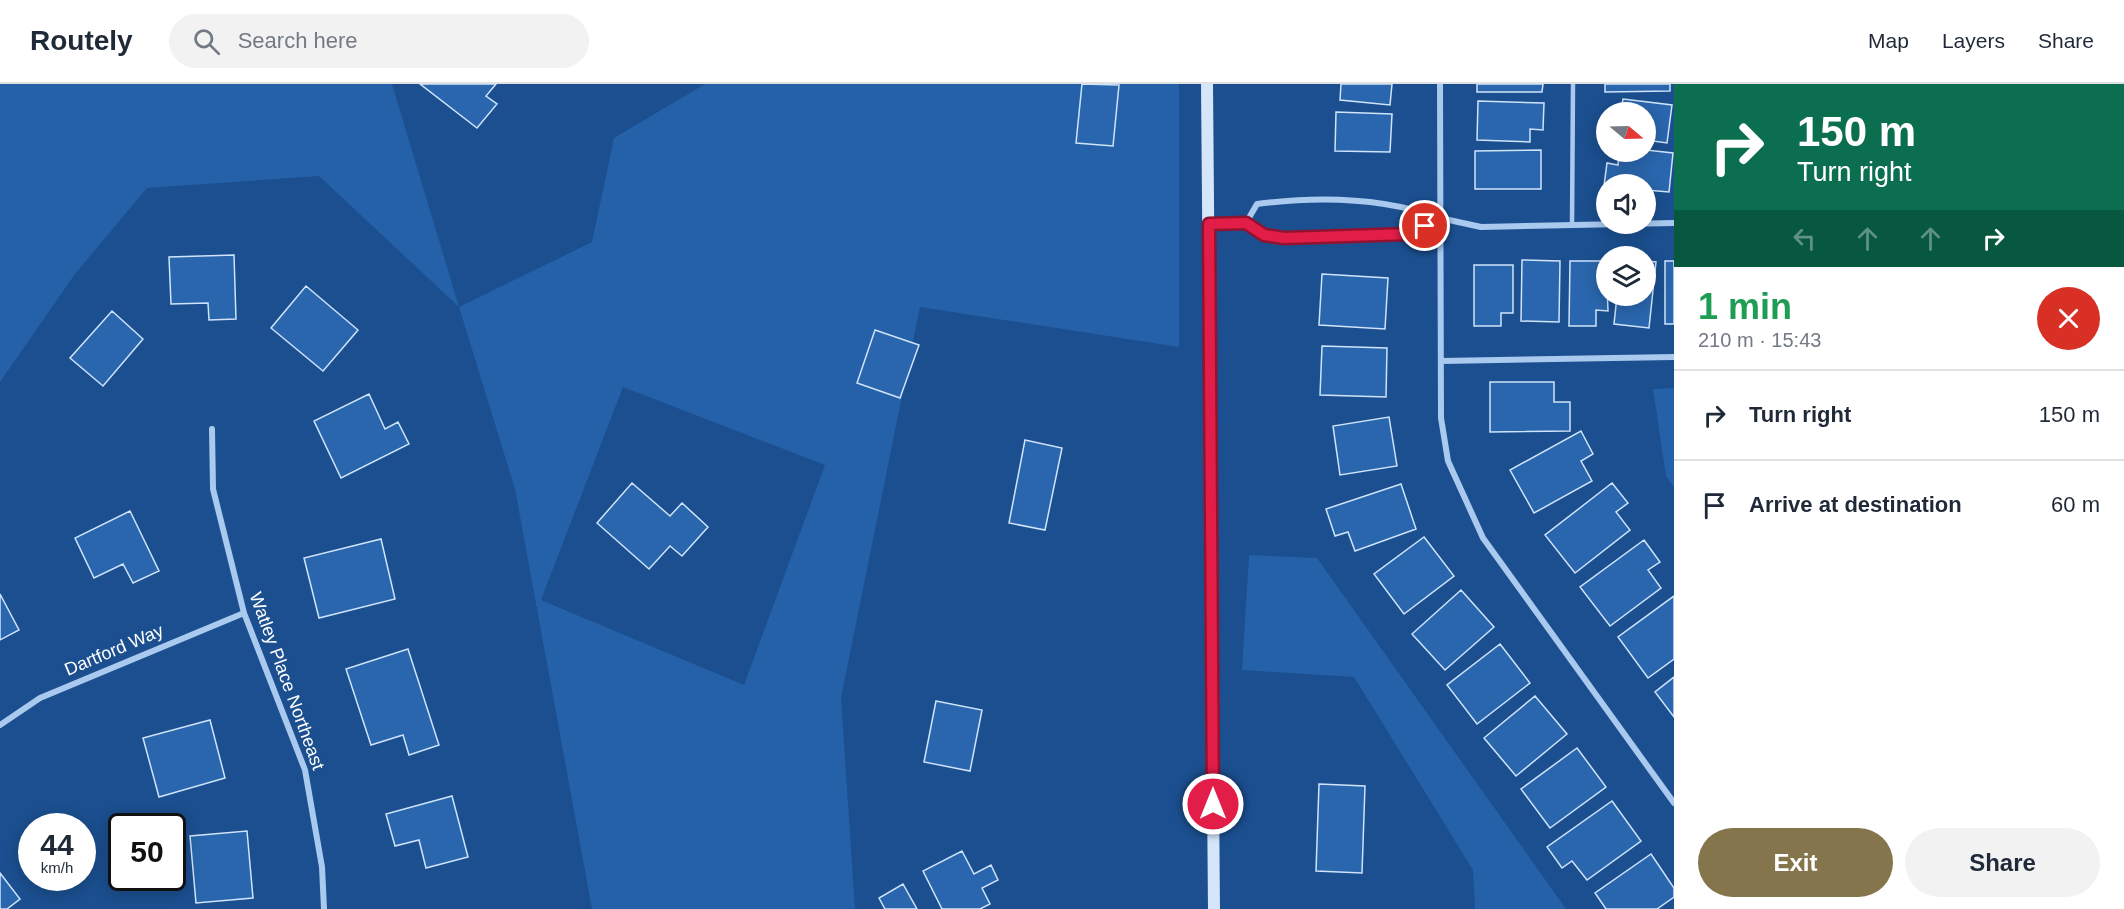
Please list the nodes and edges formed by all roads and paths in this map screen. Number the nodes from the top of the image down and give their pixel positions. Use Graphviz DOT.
graph roads {
  1 [pos="1207,84"];
  2 [pos="1440,84"];
  3 [pos="1573,84"];
  4 [pos="1440,218"];
  5 [pos="1246,223"];
  6 [pos="1674,223"];
  7 [pos="1209,224"];
  8 [pos="1572,225"];
  9 [pos="1674,357"];
  10 [pos="1441,362"];
  11 [pos="212,429"];
  12 [pos="244,613"];
  13 [pos="0,725"];
  14 [pos="1674,803"];
  15 [pos="324,909"];
  16 [pos="1214,909"];
  1 -- 7 [label="main road"];
  2 -- 4 [label="street"];
  3 -- 8 [label="lane"];
  4 -- 5 [label="street"];
  4 -- 5 [label="street"];
  4 -- 8 [label="street"];
  4 -- 10 [label="street"];
  5 -- 7 [label="street"];
  6 -- 8 [label="street"];
  7 -- 16 [label="main road"];
  9 -- 10 [label="street"];
  10 -- 14 [label="street"];
  11 -- 12 [label="street, Watley Place Northeast"];
  12 -- 13 [label="street, Dartford Way"];
  12 -- 15 [label="street, Watley Place Northeast"];
}
